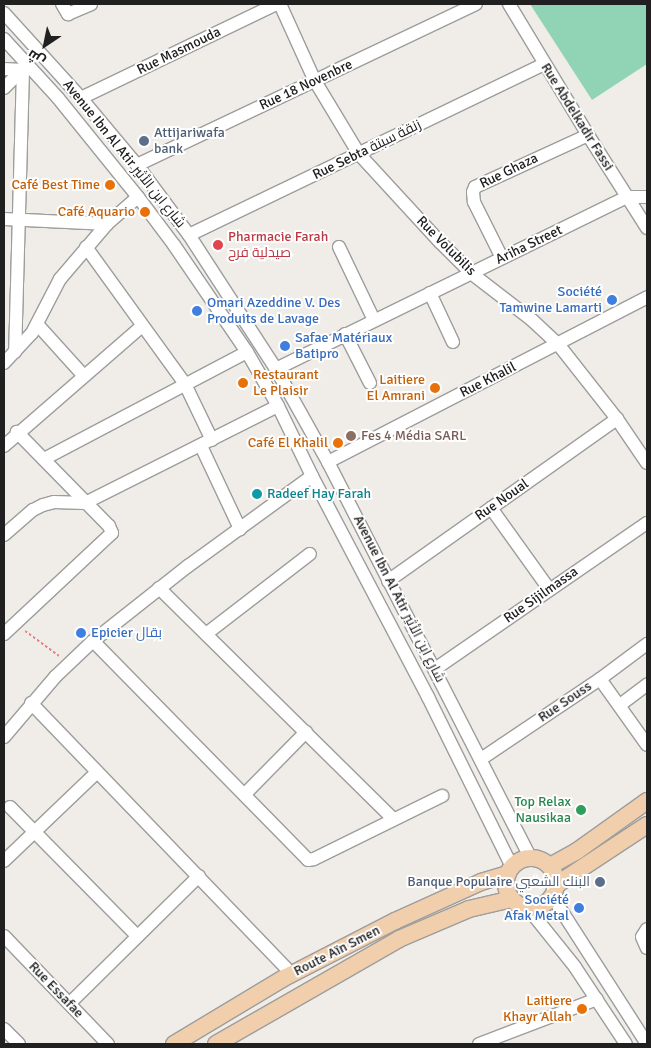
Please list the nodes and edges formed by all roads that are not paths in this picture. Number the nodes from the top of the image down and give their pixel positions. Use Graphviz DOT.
graph roads {
  1 [pos="62,4"];
  2 [pos="91,4"];
  3 [pos="276,4"];
  4 [pos="280,4"];
  5 [pos="476,4"];
  6 [pos="509,4"];
  7 [pos="4,13"];
  8 [pos="4,39"];
  9 [pos="544,64"];
  10 [pos="25,67"];
  11 [pos="4,69"];
  12 [pos="315,81"];
  13 [pos="4,88"];
  14 [pos="81,98"];
  15 [pos="588,135"];
  16 [pos="359,154"];
  17 [pos="137,165"];
  18 [pos="647,196"];
  19 [pos="138,197"];
  20 [pos="627,197"];
  21 [pos="4,219"];
  22 [pos="19,220"];
  23 [pos="107,224"];
  24 [pos="647,228"];
  25 [pos="189,235"];
  26 [pos="86,247"];
  27 [pos="339,247"];
  28 [pos="502,258"];
  29 [pos="472,272"];
  30 [pos="430,293"];
  31 [pos="647,297"];
  32 [pos="374,320"];
  33 [pos="37,324"];
  34 [pos="142,326"];
  35 [pos="345,334"];
  36 [pos="453,342"];
  37 [pos="558,344"];
  38 [pos="247,352"];
  39 [pos="8,357"];
  40 [pos="276,369"];
  41 [pos="84,376"];
  42 [pos="185,384"];
  43 [pos="370,384"];
  44 [pos="278,406"];
  45 [pos="617,419"];
  46 [pos="18,432"];
  47 [pos="207,443"];
  48 [pos="4,446"];
  49 [pos="44,459"];
  50 [pos="328,462"];
  51 [pos="647,462"];
  52 [pos="312,476"];
  53 [pos="85,503"];
  54 [pos="491,508"];
  55 [pos="647,523"];
  56 [pos="240,530"];
  57 [pos="4,535"];
  58 [pos="310,554"];
  59 [pos="388,581"];
  60 [pos="159,588"];
  61 [pos="549,590"];
  62 [pos="4,634"];
  63 [pos="206,634"];
  64 [pos="93,641"];
  65 [pos="647,644"];
  66 [pos="435,669"];
  67 [pos="600,679"];
  68 [pos="647,686"];
  69 [pos="31,703"];
  70 [pos="620,705"];
  71 [pos="306,732"];
  72 [pos="4,737"];
  73 [pos="647,745"];
  74 [pos="481,759"];
  75 [pos="97,772"];
  76 [pos="244,794"];
  77 [pos="442,796"];
  78 [pos="647,800"];
  79 [pos="10,807"];
  80 [pos="393,819"];
  81 [pos="647,825"];
  82 [pos="36,833"];
  83 [pos="531,858"];
  84 [pos="4,861"];
  85 [pos="550,866"];
  86 [pos="510,871"];
  87 [pos="199,876"];
  88 [pos="554,890"];
  89 [pos="512,898"];
  90 [pos="528,907"];
  91 [pos="647,929"];
  92 [pos="4,936"];
  93 [pos="137,936"];
  94 [pos="647,948"];
  95 [pos="292,974"];
  96 [pos="598,999"];
  97 [pos="70,1004"];
  98 [pos="4,1029"];
  99 [pos="18,1044"];
  100 [pos="108,1044"];
  101 [pos="174,1044"];
  102 [pos="216,1044"];
  103 [pos="480,1044"];
  104 [pos="626,1044"];
  105 [pos="647,1044"];
  1 -- 2 [label="street"];
  3 -- 14 [label="street, Rue Masmouda"];
  4 -- 12 [label="street, Rue Volubilis"];
  5 -- 12 [label="street, Rue 18 Novenbre"];
  6 -- 9 [label="street, Rue Abdelkadir Fassi"];
  7 -- 14 [label="street, Avenue Ibn Al Atir شارع ابن الأثير"];
  8 -- 10 [label="street, Avenue Ibn Al Atir شارع ابن الأثير"];
  9 -- 15 [label="street, Rue Abdelkadir Fassi"];
  9 -- 16 [label="street, Rue Sebta زنقة سبتة"];
  10 -- 11 [label="street"];
  10 -- 13 [label="street"];
  10 -- 19 [label="street, Avenue Ibn Al Atir شارع ابن الأثير"];
  10 -- 22 [label="street"];
  12 -- 16 [label="street, Rue Volubilis"];
  12 -- 17 [label="street, Rue 18 Novenbre"];
  14 -- 17 [label="street, Avenue Ibn Al Atir شارع ابن الأثير"];
  15 -- 20 [label="street, Rue Abdelkadir Fassi"];
  15 -- 28 [label="street, Rue Ghaza"];
  16 -- 25 [label="street, Rue Sebta زنقة سبتة"];
  16 -- 29 [label="street, Rue Volubilis"];
  17 -- 25 [label="street, Avenue Ibn Al Atir شارع ابن الأثير"];
  18 -- 20 [label="street"];
  19 -- 23 [label="street"];
  19 -- 38 [label="street, Avenue Ibn Al Atir شارع ابن الأثير"];
  20 -- 24 [label="street, Rue Abdelkadir Fassi"];
  20 -- 28 [label="street, Ariha Street"];
  21 -- 22 [label="street"];
  22 -- 23 [label="street"];
  22 -- 39 [label="street"];
  23 -- 26 [label="street"];
  25 -- 40 [label="street, Avenue Ibn Al Atir شارع ابن الأثير"];
  26 -- 33 [label="street"];
  26 -- 34 [label="street"];
  27 -- 32 [label="street"];
  28 -- 29 [label="street, Ariha Street"];
  29 -- 30 [label="street, Ariha Street"];
  29 -- 37 [label="street, Rue Volubilis"];
  30 -- 32 [label="street, Ariha Street"];
  30 -- 36 [label="street"];
  31 -- 37 [label="street, Rue Khalil"];
  32 -- 35 [label="street, Ariha Street"];
  33 -- 39 [label="street"];
  33 -- 41 [label="street"];
  34 -- 41 [label="street"];
  34 -- 42 [label="street"];
  35 -- 40 [label="street, Ariha Street"];
  35 -- 43 [label="street"];
  37 -- 45 [label="street, Rue Volubilis"];
  37 -- 50 [label="street, Rue Khalil"];
  38 -- 42 [label="street"];
  38 -- 44 [label="street, Avenue Ibn Al Atir شارع ابن الأثير"];
  40 -- 50 [label="street, Avenue Ibn Al Atir شارع ابن الأثير"];
  41 -- 46 [label="street"];
  42 -- 47 [label="street"];
  42 -- 49 [label="street"];
  44 -- 47 [label="street"];
  44 -- 52 [label="street, Avenue Ibn Al Atir شارع ابن الأثير"];
  45 -- 51 [label="street, Rue Volubilis"];
  45 -- 54 [label="street, Rue Noual"];
  46 -- 48 [label="street"];
  46 -- 49 [label="street"];
  47 -- 53 [label="street"];
  47 -- 56 [label="street"];
  49 -- 53 [label="street"];
  50 -- 59 [label="street, Avenue Ibn Al Atir شارع ابن الأثير"];
  52 -- 56 [label="street"];
  52 -- 86 [label="street, Avenue Ibn Al Atir شارع ابن الأثير"];
  53 -- 57 [label="street"];
  53 -- 62 [label="street"];
  54 -- 59 [label="street, Rue Noual"];
  54 -- 61 [label="street"];
  55 -- 61 [label="street, Rue Sijilmassa"];
  56 -- 60 [label="street"];
  58 -- 63 [label="street"];
  59 -- 66 [label="street, Avenue Ibn Al Atir شارع ابن الأثير"];
  60 -- 63 [label="street"];
  60 -- 64 [label="street"];
  61 -- 66 [label="street, Rue Sijilmassa"];
  63 -- 71 [label="street"];
  64 -- 69 [label="street"];
  64 -- 76 [label="street"];
  65 -- 67 [label="street, Rue Souss"];
  66 -- 74 [label="street, Avenue Ibn Al Atir شارع ابن الأثير"];
  67 -- 70 [label="street"];
  67 -- 74 [label="street, Rue Souss"];
  68 -- 70 [label="street"];
  69 -- 72 [label="street"];
  69 -- 75 [label="street"];
  70 -- 73 [label="street"];
  71 -- 76 [label="street"];
  71 -- 80 [label="street"];
  74 -- 83 [label="street, Avenue Ibn Al Atir شارع ابن الأثير"];
  75 -- 82 [label="street"];
  75 -- 87 [label="street"];
  76 -- 80 [label="street"];
  77 -- 80 [label="street"];
  78 -- 85 [label="main road"];
  79 -- 82 [label="street"];
  81 -- 88 [label="main road"];
  82 -- 84 [label="street"];
  82 -- 93 [label="street"];
  83 -- 85 [label="main road"];
  83 -- 86 [label="main road"];
  85 -- 88 [label="main road"];
  86 -- 89 [label="main road"];
  86 -- 95 [label="main road, Route Aïn Smen"];
  87 -- 93 [label="street"];
  87 -- 95 [label="street"];
  88 -- 90 [label="main road"];
  88 -- 105 [label="street"];
  89 -- 90 [label="main road"];
  89 -- 102 [label="main road, Route Aïn Smen"];
  90 -- 96 [label="street"];
  91 -- 94 [label="street"];
  92 -- 97 [label="street, Rue Essafae"];
  93 -- 97 [label="street"];
  95 -- 101 [label="main road, Route Aïn Smen"];
  96 -- 103 [label="street"];
  96 -- 104 [label="street"];
  97 -- 100 [label="street, Rue Essafae"];
  98 -- 99 [label="street"];
}
